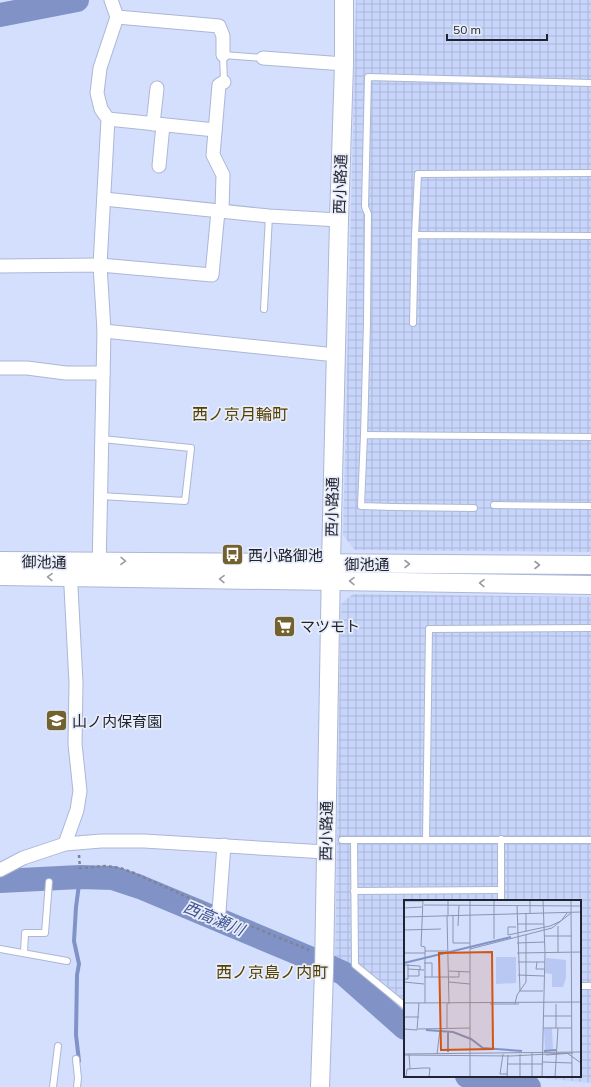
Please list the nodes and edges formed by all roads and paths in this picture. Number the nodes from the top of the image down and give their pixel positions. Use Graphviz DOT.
graph roads {
  1 [pos="344,0"];
  2 [pos="111,2"];
  3 [pos="117,17"];
  4 [pos="223,55"];
  5 [pos="263,58"];
  6 [pos="344,64"];
  7 [pos="224,82"];
  8 [pos="591,83"];
  9 [pos="157,88"];
  10 [pos="108,119"];
  11 [pos="158,125"];
  12 [pos="215,130"];
  13 [pos="159,166"];
  14 [pos="591,173"];
  15 [pos="104,199"];
  16 [pos="220,211"];
  17 [pos="269,216"];
  18 [pos="339,220"];
  19 [pos="416,235"];
  20 [pos="591,236"];
  21 [pos="100,265"];
  22 [pos="0,266"];
  23 [pos="264,309"];
  24 [pos="413,323"];
  25 [pos="104,331"];
  26 [pos="336,355"];
  27 [pos="0,368"];
  28 [pos="103,373"];
  29 [pos="364,435"];
  30 [pos="591,437"];
  31 [pos="102,439"];
  32 [pos="101,496"];
  33 [pos="494,505"];
  34 [pos="591,506"];
  35 [pos="474,508"];
  36 [pos="0,561"];
  37 [pos="591,565"];
  38 [pos="70,570"];
  39 [pos="99,570"];
  40 [pos="331,572"];
  41 [pos="0,576"];
  42 [pos="591,585"];
  43 [pos="591,628"];
  44 [pos="501,839"];
  45 [pos="342,840"];
  46 [pos="354,840"];
  47 [pos="426,840"];
  48 [pos="591,840"];
  49 [pos="72,843"];
  50 [pos="224,845"];
  51 [pos="326,852"];
  52 [pos="0,870"];
  53 [pos="50,882"];
  54 [pos="501,890"];
  55 [pos="354,891"];
  56 [pos="501,900"];
  57 [pos="223,914"];
  58 [pos="0,949"];
  59 [pos="24,953"];
  60 [pos="320,959"];
  61 [pos="67,961"];
  62 [pos="404,1005"];
  63 [pos="58,1046"];
  64 [pos="76,1059"];
  65 [pos="53,1087"];
  66 [pos="77,1087"];
  67 [pos="320,1087"];
  1 -- 6 [label="street, 西小路通"];
  2 -- 3 [label="street"];
  3 -- 4 [label="street"];
  3 -- 10 [label="street"];
  4 -- 5 [label="lane"];
  4 -- 7 [label="lane"];
  5 -- 6 [label="street"];
  6 -- 18 [label="street, 西小路通"];
  7 -- 12 [label="street"];
  8 -- 29 [label="lane"];
  9 -- 11 [label="street"];
  10 -- 11 [label="street"];
  10 -- 15 [label="street"];
  11 -- 12 [label="street"];
  11 -- 13 [label="street"];
  12 -- 16 [label="street"];
  14 -- 19 [label="lane"];
  15 -- 16 [label="street"];
  15 -- 21 [label="street"];
  16 -- 17 [label="street"];
  16 -- 21 [label="street"];
  17 -- 18 [label="street"];
  17 -- 23 [label="lane"];
  18 -- 26 [label="street, 西小路通"];
  19 -- 20 [label="lane"];
  19 -- 24 [label="lane"];
  21 -- 22 [label="street"];
  21 -- 25 [label="street"];
  25 -- 26 [label="street"];
  25 -- 28 [label="street"];
  26 -- 40 [label="street, 西小路通"];
  27 -- 28 [label="street"];
  28 -- 31 [label="street"];
  29 -- 30 [label="lane"];
  29 -- 35 [label="lane"];
  31 -- 32 [label="street"];
  31 -- 32 [label="lane"];
  32 -- 39 [label="street"];
  33 -- 34 [label="lane"];
  36 -- 38 [label="street, 御池通"];
  40 -- 37 [label="street, 御池通, one-way"];
  38 -- 39 [label="street, 御池通"];
  38 -- 41 [label="street, 御池通, one-way"];
  38 -- 49 [label="street"];
  39 -- 40 [label="street, 御池通"];
  42 -- 40 [label="street, 御池通, one-way"];
  40 -- 51 [label="street, 西小路通"];
  43 -- 47 [label="lane"];
  44 -- 47 [label="lane"];
  44 -- 48 [label="lane"];
  44 -- 54 [label="lane"];
  45 -- 46 [label="lane"];
  46 -- 47 [label="lane"];
  46 -- 55 [label="lane"];
  49 -- 50 [label="street"];
  49 -- 52 [label="street"];
  49 -- 57 [label="path"];
  50 -- 51 [label="street"];
  50 -- 57 [label="street"];
  51 -- 60 [label="street, 西小路通"];
  53 -- 59 [label="lane"];
  54 -- 55 [label="lane"];
  54 -- 56 [label="lane"];
  55 -- 62 [label="lane"];
  57 -- 60 [label="path"];
  58 -- 59 [label="lane"];
  59 -- 61 [label="lane"];
  60 -- 67 [label="street, 西小路通"];
  63 -- 65 [label="lane"];
  64 -- 66 [label="lane"];
}
